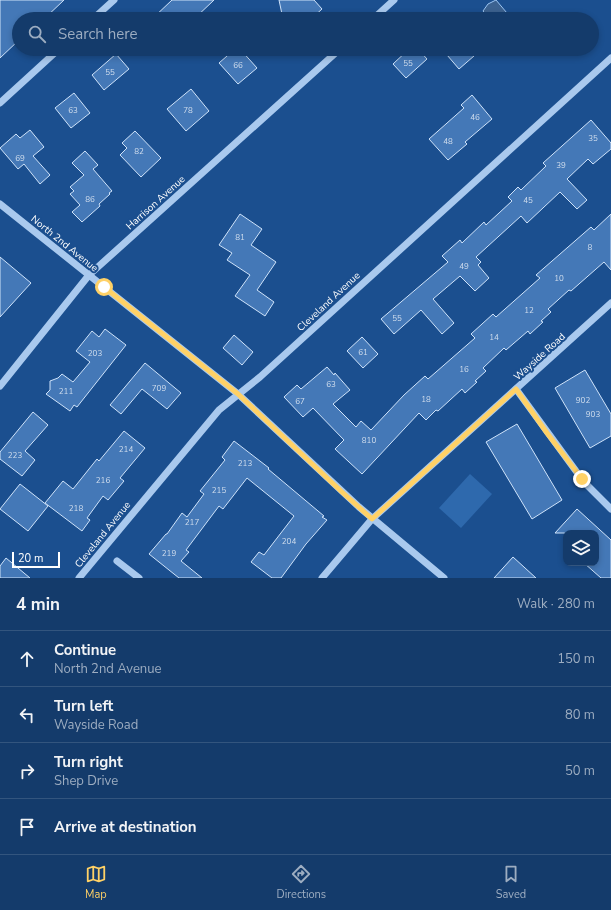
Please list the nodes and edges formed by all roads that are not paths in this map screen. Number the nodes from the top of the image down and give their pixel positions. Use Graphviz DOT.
graph roads {
  1 [pos="114,0"];
  2 [pos="394,0"];
  3 [pos="100,12"];
  4 [pos="381,12"];
  5 [pos="51,56"];
  6 [pos="332,56"];
  7 [pos="611,58"];
  8 [pos="0,103"];
  9 [pos="0,204"];
  10 [pos="89,275"];
  11 [pos="611,303"];
  12 [pos="0,386"];
  13 [pos="516,389"];
  14 [pos="238,394"];
  15 [pos="611,509"];
  16 [pos="372,519"];
  17 [pos="117,561"];
  18 [pos="79,578"];
  19 [pos="139,578"];
  20 [pos="322,578"];
  21 [pos="444,578"];
  1 -- 3 [label="street"];
  2 -- 4 [label="street"];
  5 -- 8 [label="street"];
  6 -- 10 [label="street, Harrison Avenue"];
  7 -- 14 [label="street, Cleveland Avenue"];
  9 -- 10 [label="street, North 2nd Avenue"];
  10 -- 12 [label="street, Harrison Avenue"];
  10 -- 14 [label="street, North 2nd Avenue"];
  11 -- 13 [label="street, Wayside Road"];
  13 -- 15 [label="street"];
  13 -- 16 [label="street, Wayside Road"];
  14 -- 16 [label="street, North 2nd Avenue"];
  14 -- 18 [label="street, Cleveland Avenue"];
  16 -- 20 [label="street, Wayside Road"];
  16 -- 21 [label="street, North 2nd Avenue"];
  17 -- 19 [label="street"];
}
